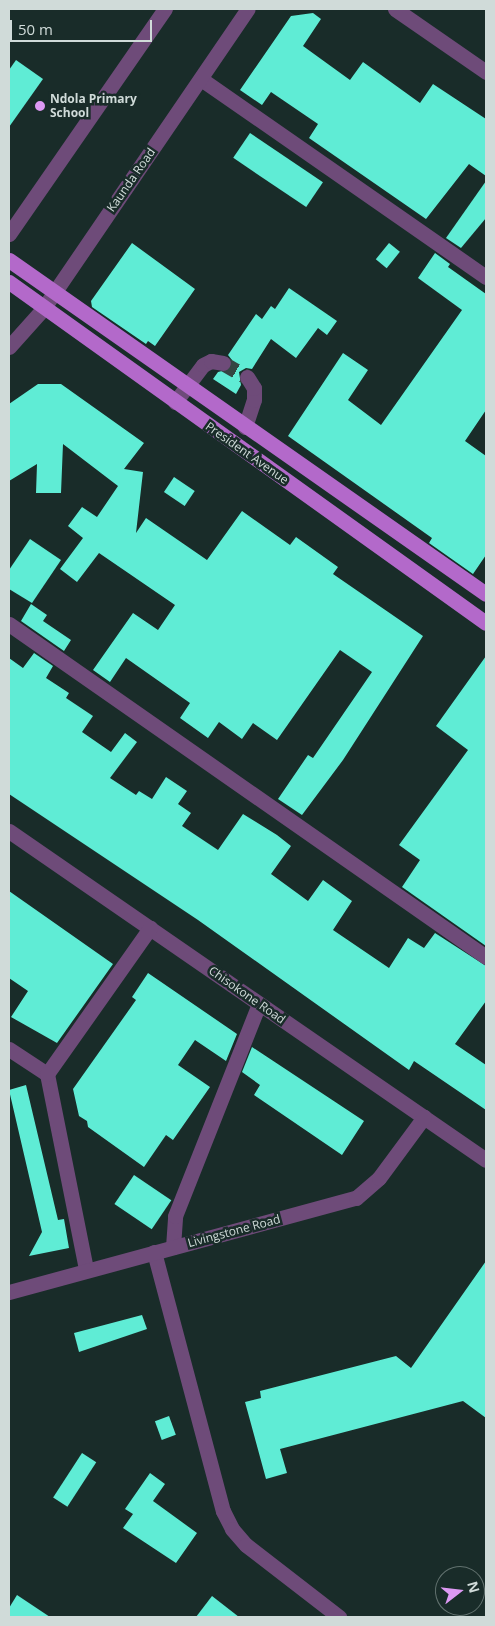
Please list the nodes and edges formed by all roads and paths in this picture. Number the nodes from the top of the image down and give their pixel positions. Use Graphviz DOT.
graph roads {
  1 [pos="165,9"];
  2 [pos="248,9"];
  3 [pos="395,9"];
  4 [pos="486,72"];
  5 [pos="201,78"];
  6 [pos="9,234"];
  7 [pos="9,260"];
  8 [pos="486,277"];
  9 [pos="9,282"];
  10 [pos="53,293"];
  11 [pos="43,309"];
  12 [pos="9,347"];
  13 [pos="223,363"];
  14 [pos="246,377"];
  15 [pos="187,386"];
  16 [pos="175,402"];
  17 [pos="245,427"];
  18 [pos="486,594"];
  19 [pos="486,623"];
  20 [pos="9,624"];
  21 [pos="9,830"];
  22 [pos="150,928"];
  23 [pos="486,957"];
  24 [pos="259,1004"];
  25 [pos="9,1049"];
  26 [pos="47,1074"];
  27 [pos="424,1117"];
  28 [pos="486,1160"];
  29 [pos="173,1247"];
  30 [pos="154,1252"];
  31 [pos="86,1270"];
  32 [pos="9,1292"];
  33 [pos="340,1617"];
  1 -- 6 [label="street"];
  2 -- 5 [label="street, Kaunda Road"];
  3 -- 4 [label="street"];
  5 -- 8 [label="street"];
  5 -- 10 [label="street, Kaunda Road"];
  7 -- 10 [label="main road, President Avenue"];
  9 -- 11 [label="main road, President Avenue"];
  10 -- 11 [label="street, Kaunda Road"];
  10 -- 15 [label="main road, President Avenue"];
  11 -- 12 [label="street, Kaunda Road"];
  11 -- 16 [label="main road, President Avenue"];
  13 -- 15 [label="street"];
  14 -- 17 [label="street"];
  15 -- 16 [label="street"];
  15 -- 17 [label="main road, President Avenue"];
  16 -- 19 [label="main road, President Avenue"];
  17 -- 18 [label="main road, President Avenue"];
  20 -- 23 [label="street"];
  21 -- 22 [label="street, Chisokone Road"];
  22 -- 24 [label="street, Chisokone Road"];
  22 -- 26 [label="street"];
  24 -- 27 [label="street, Chisokone Road"];
  24 -- 29 [label="street"];
  25 -- 26 [label="street"];
  26 -- 31 [label="street"];
  27 -- 28 [label="street, Chisokone Road"];
  27 -- 29 [label="street, Livingstone Road"];
  29 -- 30 [label="street, Livingstone Road"];
  30 -- 31 [label="street, Livingstone Road"];
  30 -- 33 [label="street"];
  31 -- 32 [label="street, Livingstone Road"];
}
